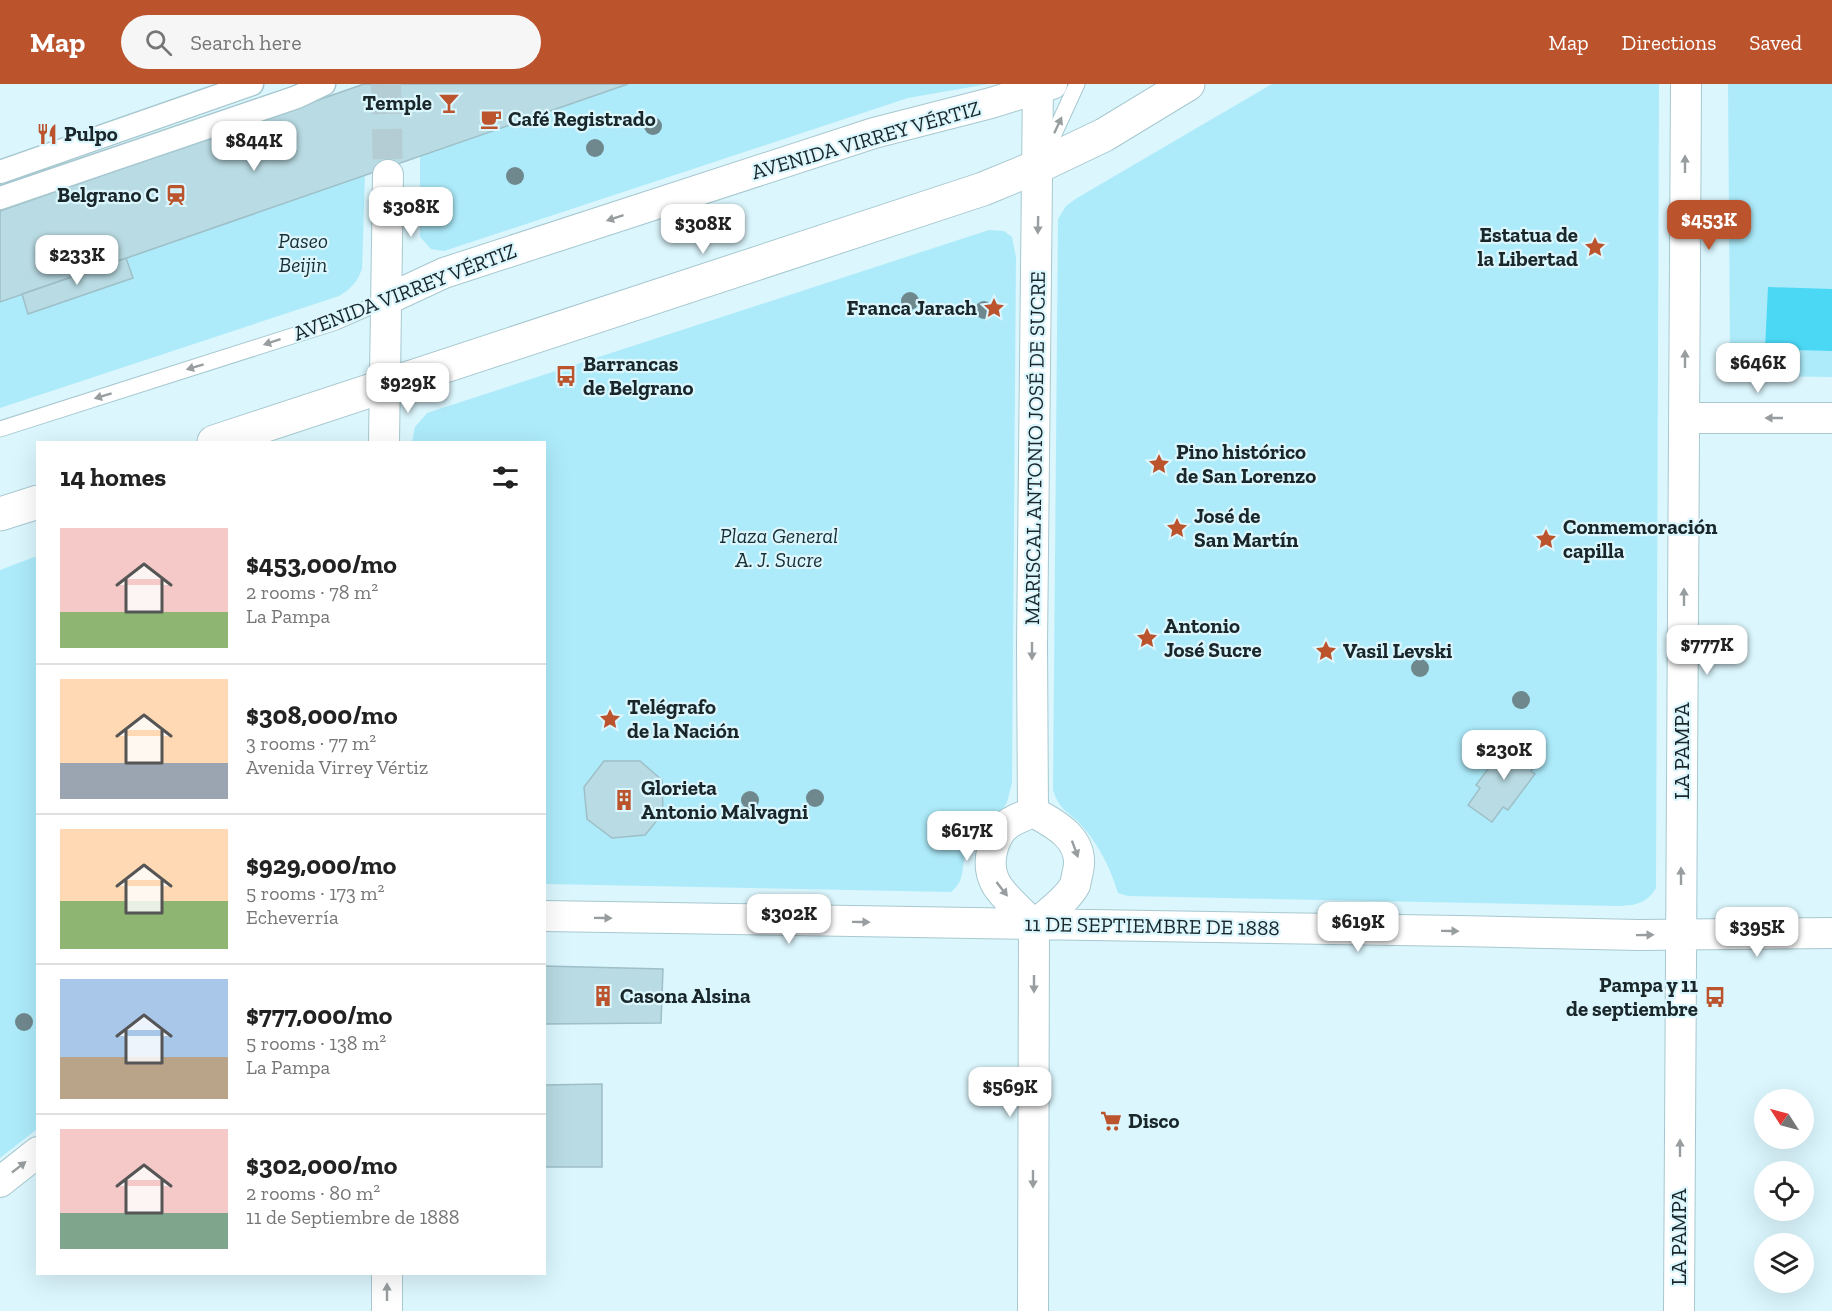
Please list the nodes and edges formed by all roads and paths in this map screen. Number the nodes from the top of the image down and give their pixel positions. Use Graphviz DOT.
graph roads {
  1 [pos="252,84"];
  2 [pos="324,84"];
  3 [pos="1077,84"];
  4 [pos="1188,84"];
  5 [pos="1686,84"];
  6 [pos="1043,86"];
  7 [pos="160,116"];
  8 [pos="168,140"];
  9 [pos="1039,166"];
  10 [pos="0,172"];
  11 [pos="388,175"];
  12 [pos="0,198"];
  13 [pos="386,300"];
  14 [pos="384,386"];
  15 [pos="1684,418"];
  16 [pos="1832,418"];
  17 [pos="0,429"];
  18 [pos="217,441"];
  19 [pos="384,441"];
  20 [pos="36,503"];
  21 [pos="0,514"];
  22 [pos="1032,812"];
  23 [pos="546,916"];
  24 [pos="1034,925"];
  25 [pos="1832,933"];
  26 [pos="1681,935"];
  27 [pos="36,1154"];
  28 [pos="0,1182"];
  29 [pos="387,1275"];
  30 [pos="387,1311"];
  31 [pos="1033,1311"];
  32 [pos="1679,1311"];
  1 -- 7 [label="street"];
  2 -- 8 [label="street"];
  9 -- 3 [label="lane, one-way"];
  4 -- 9 [label="main road"];
  15 -- 5 [label="street, LA PAMPA, one-way"];
  6 -- 9 [label="street, MARISCAL ANTONIO JOSÉ DE SUCRE"];
  6 -- 13 [label="street, AVENIDA VIRREY VÉRTIZ, one-way"];
  7 -- 8 [label="street"];
  7 -- 10 [label="street"];
  8 -- 12 [label="street"];
  9 -- 14 [label="main road"];
  9 -- 22 [label="street, MARISCAL ANTONIO JOSÉ DE SUCRE, one-way"];
  11 -- 13 [label="street"];
  13 -- 14 [label="street"];
  13 -- 17 [label="lane, AVENIDA VIRREY VÉRTIZ, one-way"];
  14 -- 18 [label="main road"];
  14 -- 19 [label="street"];
  16 -- 15 [label="street, one-way"];
  26 -- 15 [label="street, LA PAMPA, one-way"];
  20 -- 21 [label="main road"];
  22 -- 24 [label="street, one-way"];
  22 -- 24 [label="street, one-way"];
  23 -- 24 [label="street, 11 DE SEPTIEMBRE DE 1888, one-way"];
  24 -- 26 [label="street, 11 DE SEPTIEMBRE DE 1888, one-way"];
  24 -- 31 [label="street, one-way"];
  25 -- 26 [label="street, 11 DE SEPTIEMBRE DE 1888"];
  32 -- 26 [label="street, LA PAMPA, one-way"];
  28 -- 27 [label="street, one-way"];
  30 -- 29 [label="street, one-way"];
}
